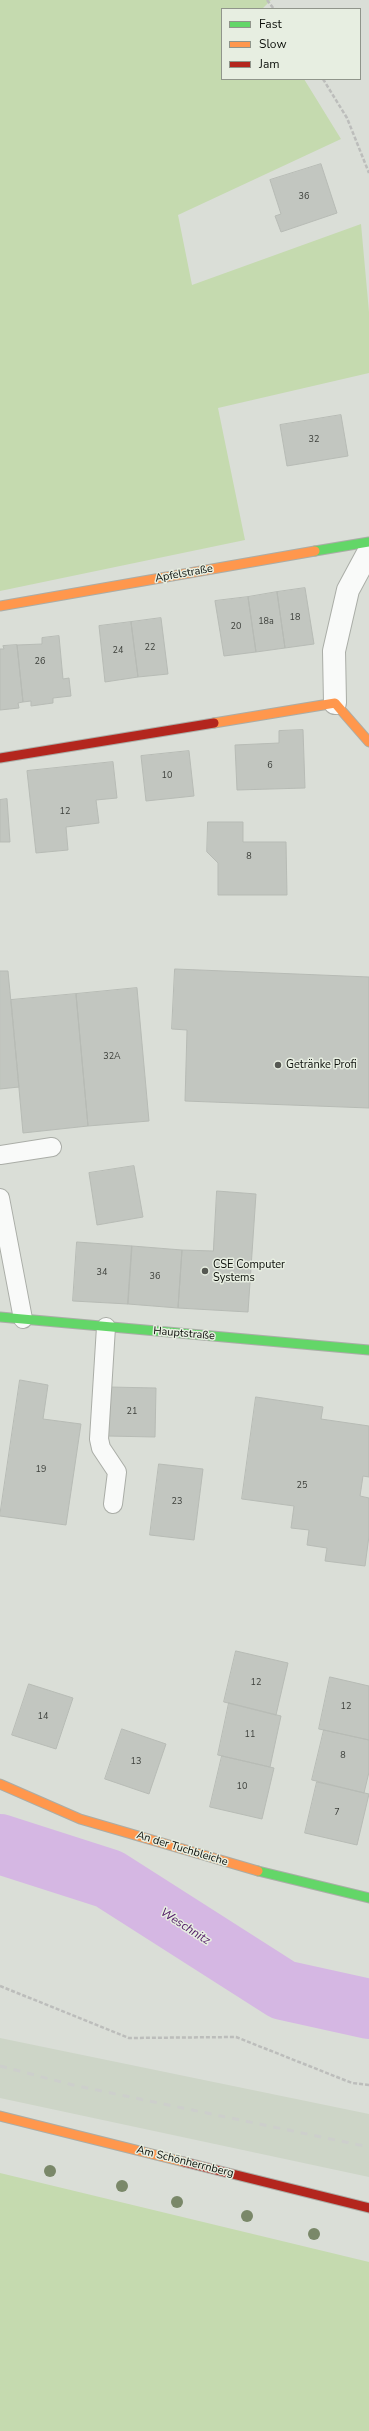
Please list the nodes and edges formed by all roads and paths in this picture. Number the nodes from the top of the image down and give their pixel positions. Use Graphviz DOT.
graph roads {
  1 [pos="267,0"];
  2 [pos="273,8"];
  3 [pos="324,80"];
  4 [pos="369,173"];
  5 [pos="369,542"];
  6 [pos="369,552"];
  7 [pos="0,606"];
  8 [pos="335,703"];
  9 [pos="369,742"];
  10 [pos="0,758"];
  11 [pos="52,1147"];
  12 [pos="0,1155"];
  13 [pos="0,1198"];
  14 [pos="0,1317"];
  15 [pos="23,1320"];
  16 [pos="106,1327"];
  17 [pos="369,1350"];
  18 [pos="113,1504"];
  19 [pos="0,1784"];
  20 [pos="369,1898"];
  21 [pos="0,1986"];
  22 [pos="369,2085"];
  23 [pos="0,2116"];
  24 [pos="369,2208"];
  1 -- 2 [label="path"];
  3 -- 4 [label="path"];
  5 -- 7 [label="street, Apfelstraße"];
  6 -- 8 [label="street"];
  8 -- 9 [label="street"];
  8 -- 10 [label="street"];
  11 -- 12 [label="lane"];
  13 -- 15 [label="lane"];
  14 -- 15 [label="street, Hauptstraße"];
  15 -- 16 [label="street, Hauptstraße"];
  16 -- 17 [label="street, Hauptstraße"];
  16 -- 18 [label="lane"];
  19 -- 20 [label="street, An der Tuchbleiche"];
  21 -- 22 [label="path"];
  23 -- 24 [label="street, Am Schönherrnberg"];
}
